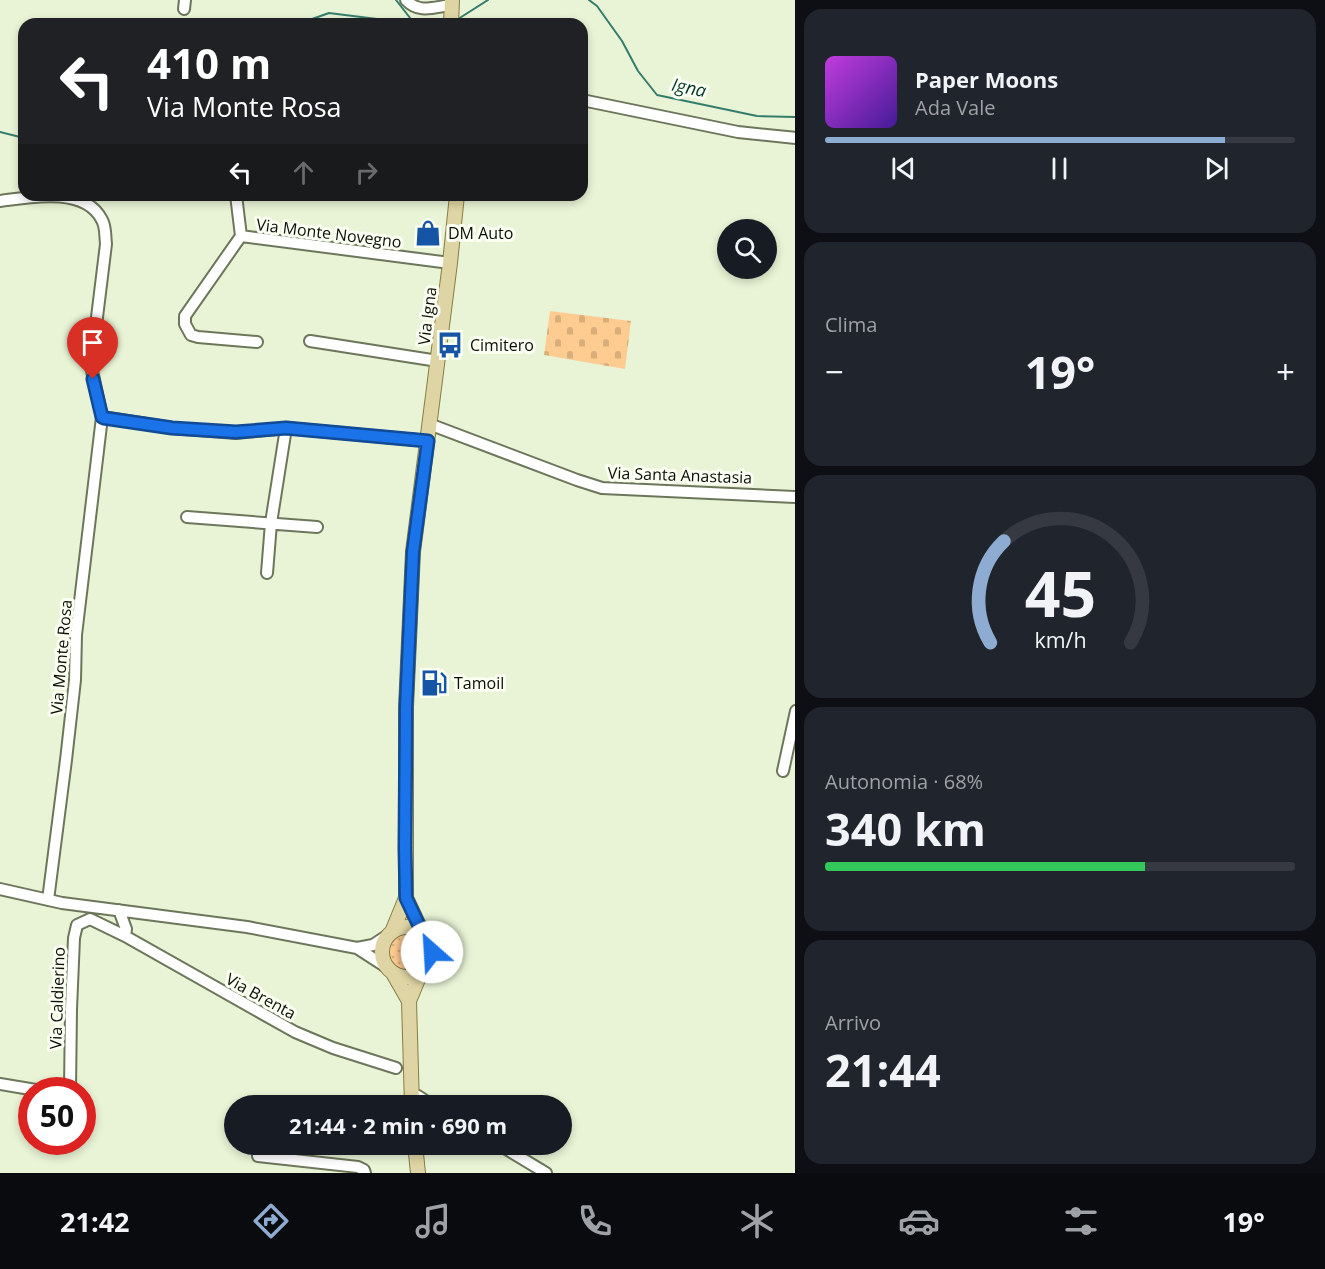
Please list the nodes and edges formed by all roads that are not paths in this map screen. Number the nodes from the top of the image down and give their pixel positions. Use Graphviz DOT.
graph roads {
  1 [pos="406,0"];
  2 [pos="451,10"];
  3 [pos="588,100"];
  4 [pos="795,138"];
  5 [pos="18,198"];
  6 [pos="0,201"];
  7 [pos="73,201"];
  8 [pos="237,201"];
  9 [pos="456,201"];
  10 [pos="241,236"];
  11 [pos="450,263"];
  12 [pos="310,341"];
  13 [pos="257,342"];
  14 [pos="438,361"];
  15 [pos="102,417"];
  16 [pos="429,424"];
  17 [pos="286,428"];
  18 [pos="428,441"];
  19 [pos="795,496"];
  20 [pos="187,517"];
  21 [pos="271,523"];
  22 [pos="317,527"];
  23 [pos="267,573"];
  24 [pos="795,711"];
  25 [pos="783,771"];
  26 [pos="0,889"];
  27 [pos="406,898"];
  28 [pos="48,900"];
  29 [pos="118,910"];
  30 [pos="143,914"];
  31 [pos="126,932"];
  32 [pos="422,932"];
  33 [pos="390,933"];
  34 [pos="357,948"];
  35 [pos="390,971"];
  36 [pos="421,972"];
  37 [pos="409,1001"];
  38 [pos="396,1068"];
  39 [pos="70,1077"];
  40 [pos="0,1084"];
  41 [pos="18,1087"];
  42 [pos="412,1095"];
  43 [pos="416,1155"];
  44 [pos="516,1155"];
  45 [pos="258,1156"];
  46 [pos="365,1173"];
  47 [pos="418,1173"];
  48 [pos="546,1173"];
  1 -- 2 [label="street"];
  3 -- 4 [label="street"];
  5 -- 6 [label="street, Via Monte Rosa"];
  7 -- 15 [label="street, Via Monte Rosa"];
  8 -- 10 [label="street, Via Monte Novegno"];
  9 -- 11 [label="main road, Via Igna"];
  10 -- 11 [label="street, Via Monte Novegno"];
  10 -- 13 [label="street, Via Monte Novegno"];
  11 -- 14 [label="main road, Via Igna"];
  12 -- 14 [label="street"];
  14 -- 16 [label="main road, Via Igna"];
  15 -- 17 [label="street"];
  15 -- 28 [label="street, Via Monte Rosa"];
  16 -- 18 [label="main road, Via Igna"];
  16 -- 19 [label="street, Via Santa Anastasia"];
  17 -- 18 [label="street"];
  17 -- 21 [label="street"];
  18 -- 27 [label="main road, Via Igna"];
  20 -- 21 [label="street"];
  21 -- 22 [label="street"];
  21 -- 23 [label="street"];
  24 -- 25 [label="street"];
  26 -- 28 [label="street"];
  27 -- 32 [label="main road"];
  27 -- 33 [label="main road"];
  28 -- 29 [label="street"];
  29 -- 30 [label="street"];
  29 -- 31 [label="street"];
  30 -- 31 [label="street"];
  30 -- 34 [label="street"];
  31 -- 38 [label="street, Via Brenta"];
  31 -- 39 [label="street, Via Caldierino"];
  32 -- 33 [label="main road"];
  32 -- 36 [label="main road"];
  33 -- 34 [label="street"];
  33 -- 35 [label="main road"];
  34 -- 35 [label="street"];
  35 -- 36 [label="main road"];
  35 -- 37 [label="main road"];
  36 -- 37 [label="main road"];
  37 -- 42 [label="main road"];
  40 -- 41 [label="street"];
  43 -- 47 [label="main road"];
  44 -- 48 [label="street"];
  45 -- 46 [label="street"];
}
